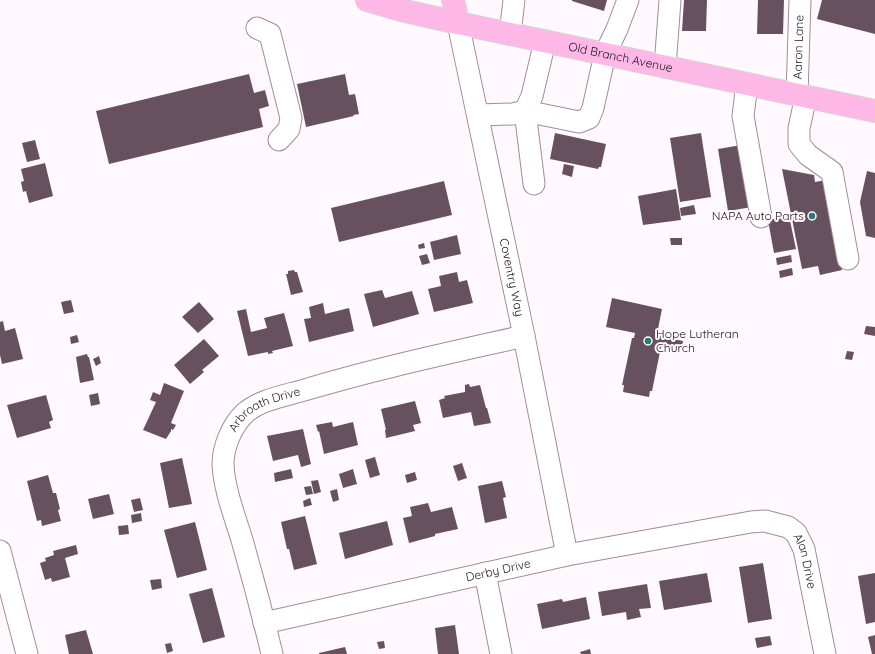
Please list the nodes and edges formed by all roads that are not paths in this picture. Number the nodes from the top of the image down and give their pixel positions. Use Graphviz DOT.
graph roads {
  1 [pos="367,0"];
  2 [pos="453,0"];
  3 [pos="514,0"];
  4 [pos="628,0"];
  5 [pos="670,0"];
  6 [pos="800,0"];
  7 [pos="458,23"];
  8 [pos="257,28"];
  9 [pos="510,34"];
  10 [pos="545,41"];
  11 [pos="605,54"];
  12 [pos="665,66"];
  13 [pos="747,84"];
  14 [pos="802,95"];
  15 [pos="525,111"];
  16 [pos="875,111"];
  17 [pos="478,115"];
  18 [pos="279,140"];
  19 [pos="534,184"];
  20 [pos="761,217"];
  21 [pos="848,259"];
  22 [pos="524,336"];
  23 [pos="733,524"];
  24 [pos="0,551"];
  25 [pos="567,555"];
  26 [pos="485,574"];
  27 [pos="264,623"];
  28 [pos="27,654"];
  29 [pos="272,654"];
  30 [pos="501,654"];
  31 [pos="825,654"];
  1 -- 7 [label="main road, Old Branch Avenue"];
  2 -- 7 [label="main road, Coventry Way"];
  3 -- 9 [label="street"];
  4 -- 11 [label="street"];
  5 -- 12 [label="street"];
  6 -- 14 [label="street, Aaron Lane"];
  7 -- 9 [label="main road, Old Branch Avenue"];
  7 -- 17 [label="street, Coventry Way"];
  8 -- 18 [label="street"];
  9 -- 10 [label="main road, Old Branch Avenue"];
  10 -- 11 [label="main road, Old Branch Avenue"];
  10 -- 15 [label="street"];
  11 -- 12 [label="main road, Old Branch Avenue"];
  11 -- 15 [label="street"];
  12 -- 13 [label="main road, Old Branch Avenue"];
  13 -- 14 [label="main road, Old Branch Avenue"];
  13 -- 20 [label="street"];
  14 -- 16 [label="main road, Old Branch Avenue"];
  14 -- 21 [label="street, Aaron Lane"];
  15 -- 17 [label="street"];
  15 -- 19 [label="street"];
  17 -- 22 [label="street, Coventry Way"];
  22 -- 25 [label="street, Coventry Way"];
  22 -- 27 [label="street, Arbroath Drive"];
  23 -- 25 [label="street, Derby Drive"];
  23 -- 31 [label="street, Alan Drive"];
  24 -- 28 [label="street"];
  25 -- 26 [label="street, Derby Drive"];
  26 -- 27 [label="street, Derby Drive"];
  26 -- 30 [label="street"];
  27 -- 29 [label="street, Arbroath Drive"];
}
